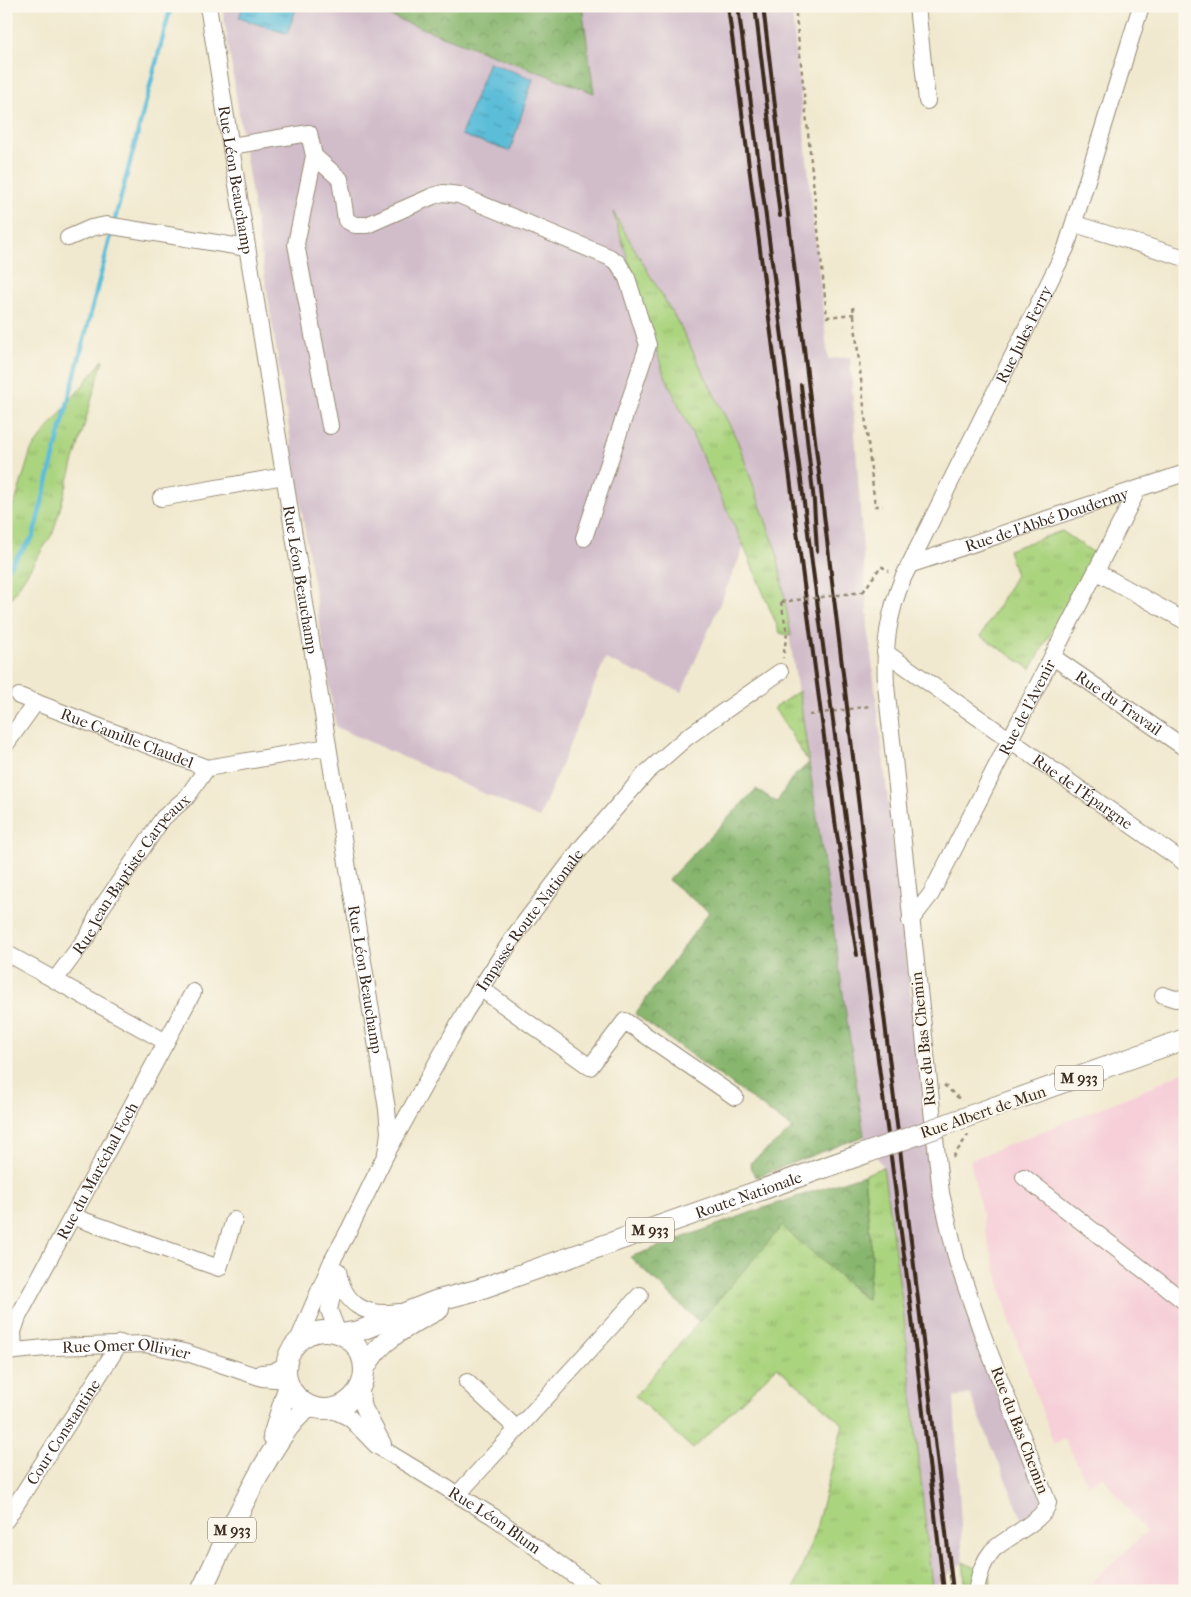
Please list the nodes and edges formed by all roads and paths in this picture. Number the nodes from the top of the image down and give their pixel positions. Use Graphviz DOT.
graph roads {
  1 [pos="208,6"];
  2 [pos="795,6"];
  3 [pos="917,6"];
  4 [pos="1141,6"];
  5 [pos="927,101"];
  6 [pos="231,146"];
  7 [pos="314,156"];
  8 [pos="1075,224"];
  9 [pos="68,238"];
  10 [pos="247,248"];
  11 [pos="1185,258"];
  12 [pos="853,307"];
  13 [pos="854,314"];
  14 [pos="330,426"];
  15 [pos="1185,474"];
  16 [pos="284,476"];
  17 [pos="1138,489"];
  18 [pos="161,498"];
  19 [pos="883,506"];
  20 [pos="584,538"];
  21 [pos="910,565"];
  22 [pos="881,566"];
  23 [pos="1097,572"];
  24 [pos="1185,621"];
  25 [pos="884,652"];
  26 [pos="1053,657"];
  27 [pos="780,672"];
  28 [pos="19,696"];
  29 [pos="36,702"];
  30 [pos="870,706"];
  31 [pos="809,715"];
  32 [pos="1009,739"];
  33 [pos="6,744"];
  34 [pos="328,747"];
  35 [pos="1185,748"];
  36 [pos="207,768"];
  37 [pos="1185,863"];
  38 [pos="910,922"];
  39 [pos="6,952"];
  40 [pos="55,980"];
  41 [pos="480,988"];
  42 [pos="193,992"];
  43 [pos="1163,995"];
  44 [pos="1185,998"];
  45 [pos="1185,1039"];
  46 [pos="166,1042"];
  47 [pos="941,1083"];
  48 [pos="735,1097"];
  49 [pos="970,1118"];
  50 [pos="386,1154"];
  51 [pos="950,1162"];
  52 [pos="822,1168"];
  53 [pos="1024,1176"];
  54 [pos="74,1217"];
  55 [pos="234,1220"];
  56 [pos="350,1228"];
  57 [pos="338,1270"];
  58 [pos="477,1290"];
  59 [pos="640,1295"];
  60 [pos="1185,1302"];
  61 [pos="406,1311"];
  62 [pos="339,1334"];
  63 [pos="120,1343"];
  64 [pos="297,1343"];
  65 [pos="10,1352"];
  66 [pos="288,1377"];
  67 [pos="362,1379"];
  68 [pos="467,1382"];
  69 [pos="321,1408"];
  70 [pos="517,1430"];
  71 [pos="391,1453"];
  72 [pos="261,1469"];
  73 [pos="458,1494"];
  74 [pos="6,1520"];
  75 [pos="977,1587"];
  76 [pos="201,1591"];
  77 [pos="596,1591"];
  1 -- 6 [label="street, Rue Léon Beauchamp"];
  2 -- 13 [label="path"];
  3 -- 5 [label="street"];
  4 -- 8 [label="street, Rue Jules Ferry"];
  6 -- 7 [label="street"];
  6 -- 10 [label="street, Rue Léon Beauchamp"];
  7 -- 14 [label="street"];
  7 -- 20 [label="street"];
  8 -- 11 [label="street"];
  8 -- 21 [label="street, Rue Jules Ferry"];
  9 -- 10 [label="street"];
  10 -- 16 [label="street, Rue Léon Beauchamp"];
  12 -- 13 [label="path"];
  13 -- 19 [label="path"];
  15 -- 17 [label="street, Rue de l'Abbé Doudermy"];
  16 -- 18 [label="street"];
  16 -- 34 [label="street, Rue Léon Beauchamp"];
  17 -- 21 [label="street, Rue de l'Abbé Doudermy"];
  17 -- 23 [label="street, Rue de l'Avenir"];
  21 -- 25 [label="street, Rue Jules Ferry"];
  22 -- 27 [label="path, bridge"];
  23 -- 24 [label="street"];
  23 -- 26 [label="street, Rue de l'Avenir"];
  25 -- 32 [label="street, Rue de l'Épargne"];
  25 -- 38 [label="street, Rue du Bas Chemin"];
  26 -- 32 [label="street, Rue de l'Avenir"];
  26 -- 35 [label="street, Rue du Travail"];
  27 -- 41 [label="street, Impasse Route Nationale"];
  28 -- 29 [label="street, Rue Camille Claudel"];
  29 -- 33 [label="street"];
  29 -- 36 [label="street, Rue Camille Claudel"];
  30 -- 31 [label="path"];
  32 -- 37 [label="street, Rue de l'Épargne"];
  32 -- 38 [label="street, Rue de l'Avenir"];
  34 -- 36 [label="street, Rue Camille Claudel"];
  34 -- 50 [label="street, Rue Léon Beauchamp"];
  36 -- 40 [label="street, Rue Jean-Baptiste Carpeaux"];
  38 -- 75 [label="street, Rue du Bas Chemin"];
  39 -- 40 [label="street"];
  40 -- 46 [label="street"];
  41 -- 48 [label="street"];
  41 -- 50 [label="street, Impasse Route Nationale"];
  42 -- 46 [label="street, Rue du Maréchal Foch"];
  43 -- 44 [label="street"];
  45 -- 49 [label="main road, Rue Albert de Mun / M 933"];
  46 -- 54 [label="street, Rue du Maréchal Foch"];
  47 -- 49 [label="path"];
  49 -- 51 [label="path"];
  49 -- 52 [label="main road, Rue Albert de Mun / M 933, bridge"];
  50 -- 56 [label="street, Impasse Route Nationale"];
  52 -- 58 [label="main road, Route Nationale / M 933"];
  53 -- 60 [label="street"];
  54 -- 55 [label="street"];
  54 -- 65 [label="street, Rue du Maréchal Foch"];
  56 -- 57 [label="street, Impasse Route Nationale"];
  56 -- 64 [label="street, Impasse Route Nationale"];
  57 -- 61 [label="street, Route Nationale"];
  57 -- 62 [label="street, Impasse Route Nationale"];
  58 -- 61 [label="main road, Route Nationale / M 933"];
  58 -- 67 [label="main road, Route Nationale / M 933"];
  59 -- 70 [label="street"];
  61 -- 62 [label="main road, Route Nationale / M 933"];
  62 -- 64 [label="main road"];
  62 -- 67 [label="main road"];
  63 -- 65 [label="street, Rue Omer Ollivier"];
  63 -- 66 [label="street, Rue Omer Ollivier"];
  63 -- 74 [label="street, Cour Constantine"];
  64 -- 66 [label="main road"];
  66 -- 69 [label="main road"];
  66 -- 72 [label="main road, M 933"];
  67 -- 69 [label="main road"];
  67 -- 71 [label="street, Rue Léon Blum"];
  68 -- 70 [label="street"];
  69 -- 71 [label="street, Rue Léon Blum"];
  69 -- 72 [label="main road, M 933"];
  70 -- 73 [label="street"];
  71 -- 73 [label="street, Rue Léon Blum"];
  72 -- 76 [label="main road, M 933"];
  73 -- 77 [label="street, Rue Léon Blum"];
}
